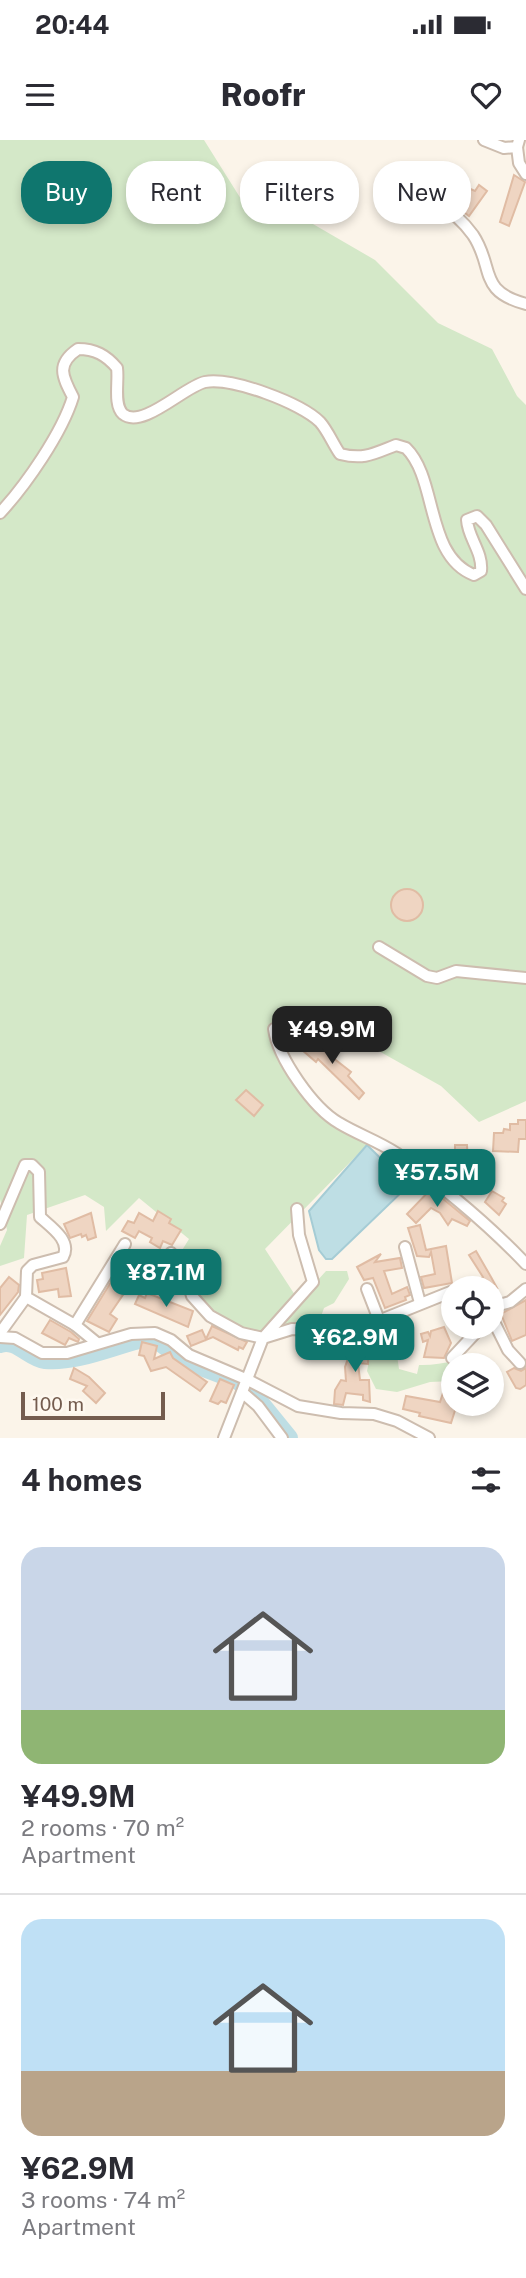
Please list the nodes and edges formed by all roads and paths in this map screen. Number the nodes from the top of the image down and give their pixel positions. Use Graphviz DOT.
graph roads {
  1 [pos="484,140"];
  2 [pos="518,143"];
  3 [pos="526,174"];
  4 [pos="465,224"];
  5 [pos="526,304"];
  6 [pos="0,513"];
  7 [pos="526,589"];
  8 [pos="379,947"];
  9 [pos="526,978"];
  10 [pos="274,1029"];
  11 [pos="297,1209"];
  12 [pos="0,1224"];
  13 [pos="125,1244"];
  14 [pos="405,1247"];
  15 [pos="171,1253"];
  16 [pos="526,1264"];
  17 [pos="367,1289"];
  18 [pos="526,1289"];
  19 [pos="441,1295"];
  20 [pos="26,1297"];
  21 [pos="420,1303"];
  22 [pos="504,1304"];
  23 [pos="379,1320"];
  24 [pos="75,1325"];
  25 [pos="0,1335"];
  26 [pos="263,1338"];
  27 [pos="470,1339"];
  28 [pos="502,1339"];
  29 [pos="97,1343"];
  30 [pos="457,1353"];
  31 [pos="520,1363"];
  32 [pos="248,1380"];
  33 [pos="243,1393"];
  34 [pos="224,1438"];
  35 [pos="282,1438"];
  36 [pos="429,1438"];
  1 -- 2 [label="street"];
  2 -- 3 [label="street"];
  4 -- 5 [label="street"];
  6 -- 7 [label="street"];
  8 -- 9 [label="street"];
  10 -- 16 [label="street"];
  11 -- 26 [label="street"];
  12 -- 20 [label="street"];
  13 -- 24 [label="street"];
  14 -- 21 [label="street"];
  15 -- 26 [label="street"];
  17 -- 23 [label="street"];
  18 -- 22 [label="street"];
  19 -- 21 [label="street"];
  20 -- 24 [label="street"];
  20 -- 25 [label="street"];
  21 -- 23 [label="street"];
  23 -- 26 [label="street"];
  24 -- 29 [label="street"];
  25 -- 29 [label="street"];
  26 -- 32 [label="street"];
  27 -- 30 [label="street"];
  28 -- 31 [label="street"];
  29 -- 32 [label="street"];
  32 -- 33 [label="street"];
  32 -- 36 [label="street"];
  33 -- 34 [label="street"];
  33 -- 35 [label="street"];
}
